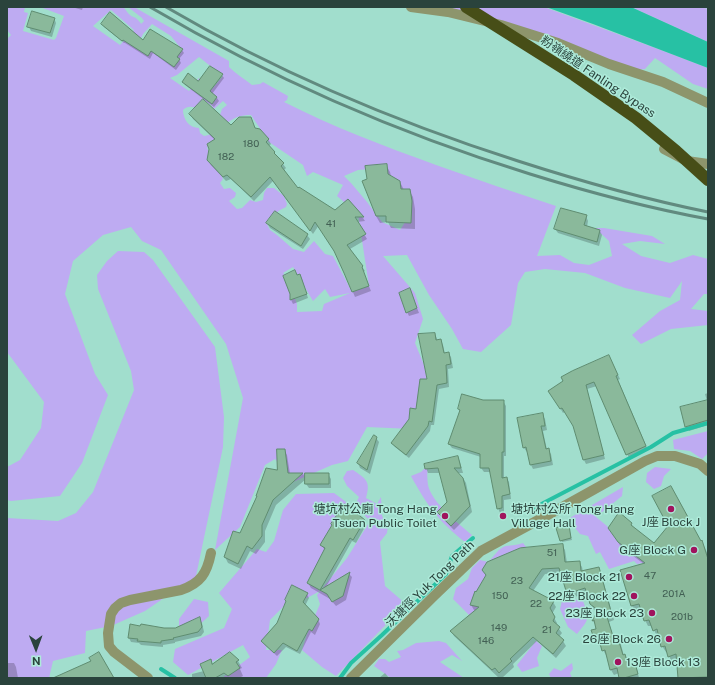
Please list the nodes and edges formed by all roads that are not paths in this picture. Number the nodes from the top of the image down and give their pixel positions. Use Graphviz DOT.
graph roads {
  1 [pos="411,7"];
  2 [pos="466,7"];
  3 [pos="708,103"];
  4 [pos="664,149"];
  5 [pos="708,164"];
  6 [pos="708,180"];
  7 [pos="708,470"];
  8 [pos="211,553"];
  9 [pos="148,678"];
  10 [pos="351,678"];
  1 -- 3 [label="street"];
  2 -- 6 [label="highway, 粉嶺繞道 Fanling Bypass, bridge"];
  4 -- 5 [label="street"];
  7 -- 10 [label="street, 沃塘徑 Yuk Tong Path"];
  8 -- 9 [label="street"];
}
